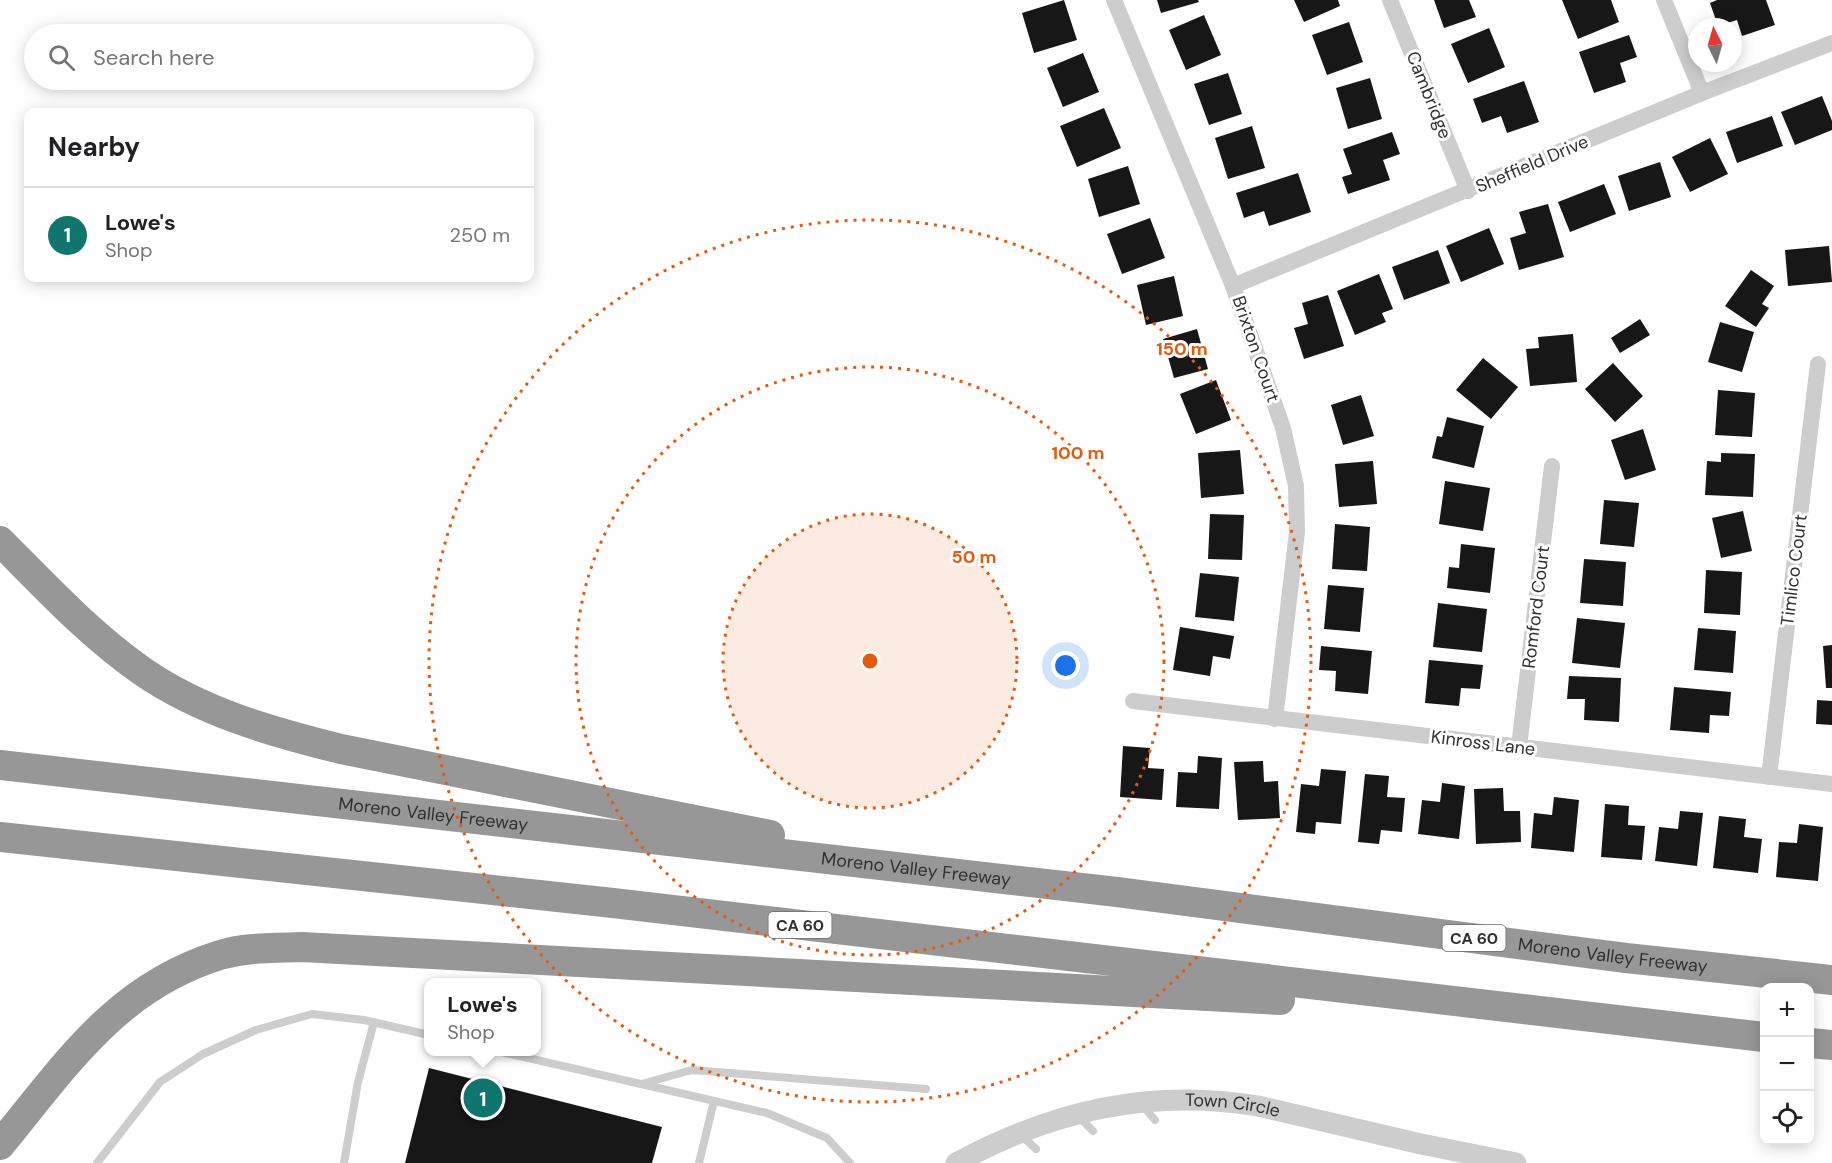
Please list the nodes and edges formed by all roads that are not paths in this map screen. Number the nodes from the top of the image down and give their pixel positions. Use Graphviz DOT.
graph roads {
  1 [pos="1114,0"];
  2 [pos="1390,0"];
  3 [pos="1664,0"];
  4 [pos="1832,43"];
  5 [pos="1702,93"];
  6 [pos="1468,191"];
  7 [pos="1233,286"];
  8 [pos="1818,364"];
  9 [pos="1552,466"];
  10 [pos="0,541"];
  11 [pos="1133,701"];
  12 [pos="1275,719"];
  13 [pos="1519,747"];
  14 [pos="0,765"];
  15 [pos="1769,777"];
  16 [pos="1832,784"];
  17 [pos="0,837"];
  18 [pos="1117,892"];
  19 [pos="1832,980"];
  20 [pos="1537,1012"];
  21 [pos="374,1022"];
  22 [pos="424,1034"];
  23 [pos="1760,1038"];
  24 [pos="1814,1043"];
  25 [pos="1832,1045"];
  26 [pos="520,1056"];
  27 [pos="642,1084"];
  28 [pos="926,1089"];
  29 [pos="714,1101"];
  30 [pos="1139,1102"];
  31 [pos="1076,1114"];
  32 [pos="1155,1120"];
  33 [pos="1093,1131"];
  34 [pos="1018,1132"];
  35 [pos="0,1145"];
  36 [pos="1036,1149"];
  37 [pos="969,1160"];
  38 [pos="97,1163"];
  39 [pos="344,1163"];
  40 [pos="699,1163"];
  41 [pos="849,1163"];
  42 [pos="1516,1163"];
  1 -- 7 [label="street, Brixton Court"];
  2 -- 6 [label="street, Cambridge"];
  3 -- 5 [label="street"];
  4 -- 5 [label="street, Sheffield Drive"];
  5 -- 6 [label="street, Sheffield Drive"];
  6 -- 7 [label="street, Sheffield Drive"];
  7 -- 12 [label="street, Brixton Court"];
  8 -- 15 [label="street, Timlico Court"];
  9 -- 13 [label="street, Romford Court"];
  10 -- 18 [label="highway"];
  11 -- 12 [label="street, Kinross Lane"];
  12 -- 13 [label="street, Kinross Lane"];
  13 -- 15 [label="street, Kinross Lane"];
  14 -- 18 [label="highway, Moreno Valley Freeway / CA 60"];
  15 -- 16 [label="street, Kinross Lane"];
  17 -- 20 [label="highway, CA 60"];
  18 -- 19 [label="highway, Moreno Valley Freeway / CA 60"];
  20 -- 23 [label="highway, CA 60"];
  20 -- 35 [label="highway"];
  21 -- 22 [label="lane"];
  21 -- 38 [label="lane"];
  21 -- 39 [label="lane"];
  24 -- 25 [label="highway"];
  26 -- 27 [label="lane"];
  27 -- 28 [label="lane"];
  27 -- 29 [label="lane"];
  29 -- 40 [label="lane"];
  29 -- 41 [label="lane"];
  30 -- 31 [label="street, Town Circle"];
  30 -- 32 [label="lane"];
  30 -- 42 [label="street, Town Circle"];
  31 -- 33 [label="lane"];
  31 -- 34 [label="street, Town Circle"];
  34 -- 36 [label="lane"];
  34 -- 37 [label="street, Town Circle"];
}
